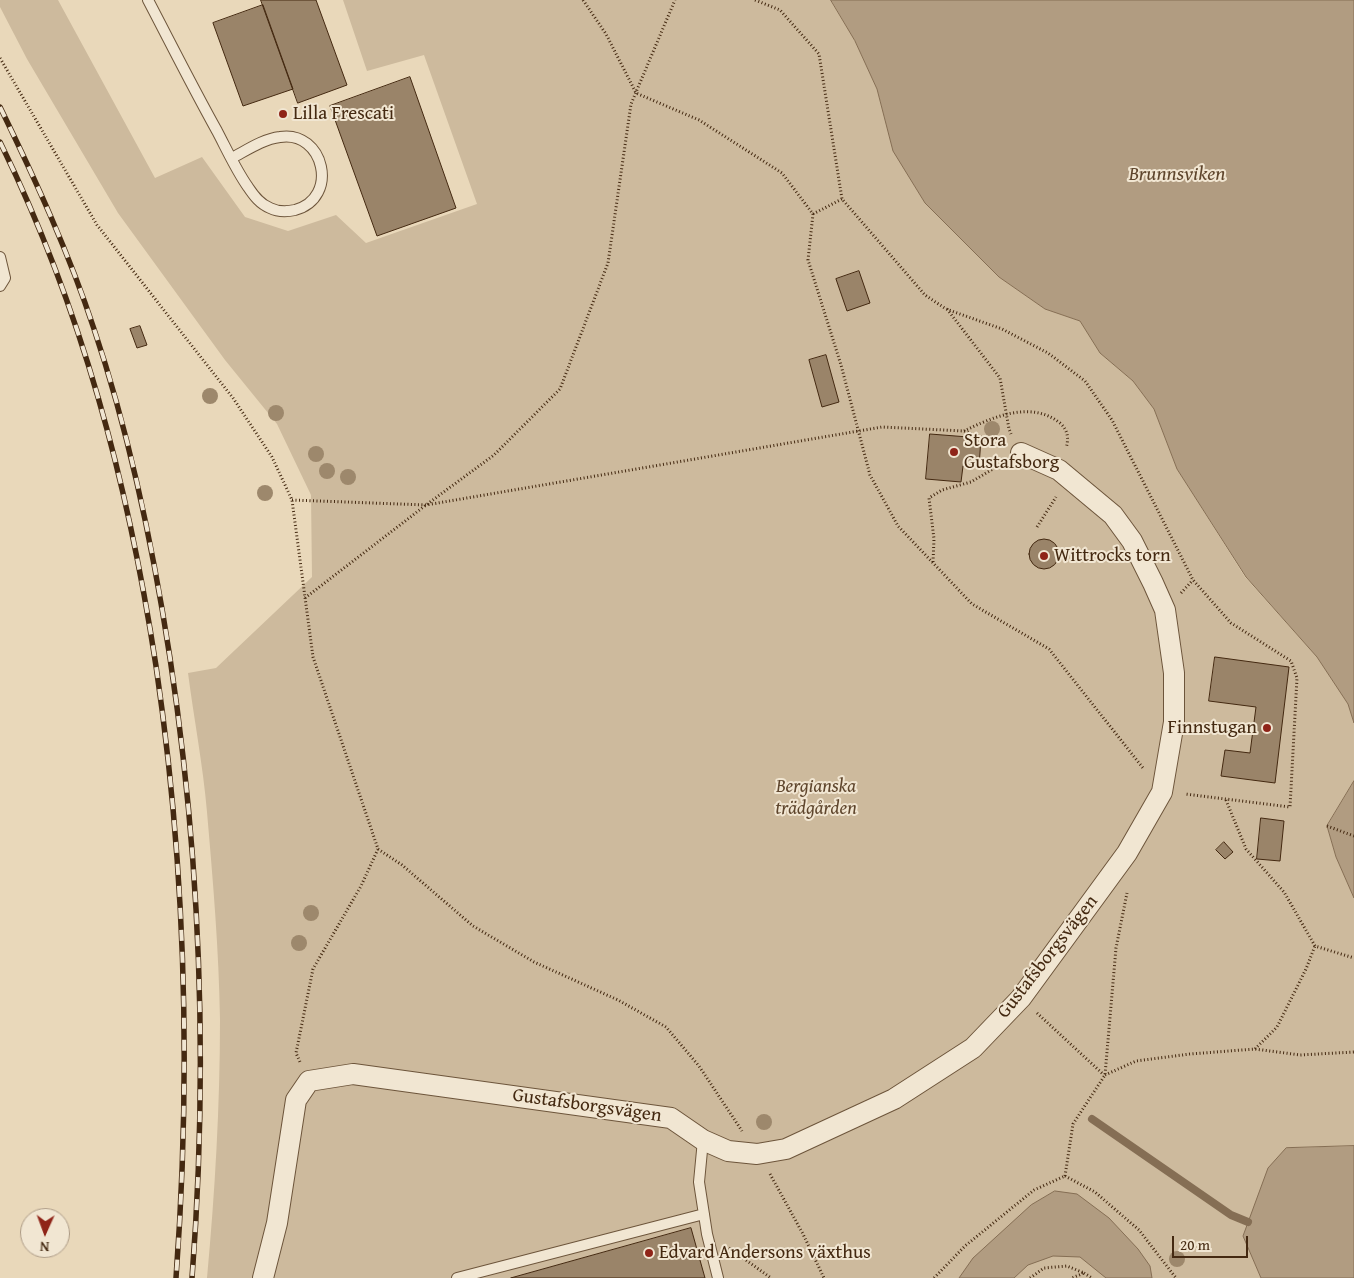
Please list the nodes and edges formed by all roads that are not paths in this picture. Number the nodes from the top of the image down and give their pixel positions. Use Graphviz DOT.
graph roads {
  1 [pos="148,0"];
  2 [pos="232,158"];
  3 [pos="0,257"];
  4 [pos="0,286"];
  5 [pos="1021,453"];
  6 [pos="703,1140"];
  7 [pos="704,1214"];
  8 [pos="263,1278"];
  9 [pos="460,1278"];
  10 [pos="718,1278"];
  1 -- 2 [label="lane"];
  2 -- 2 [label="lane"];
  3 -- 4 [label="lane"];
  5 -- 6 [label="street, Gustafsborgsvägen"];
  6 -- 7 [label="lane"];
  6 -- 8 [label="street, Gustafsborgsvägen"];
  7 -- 9 [label="lane"];
  7 -- 10 [label="lane"];
}
